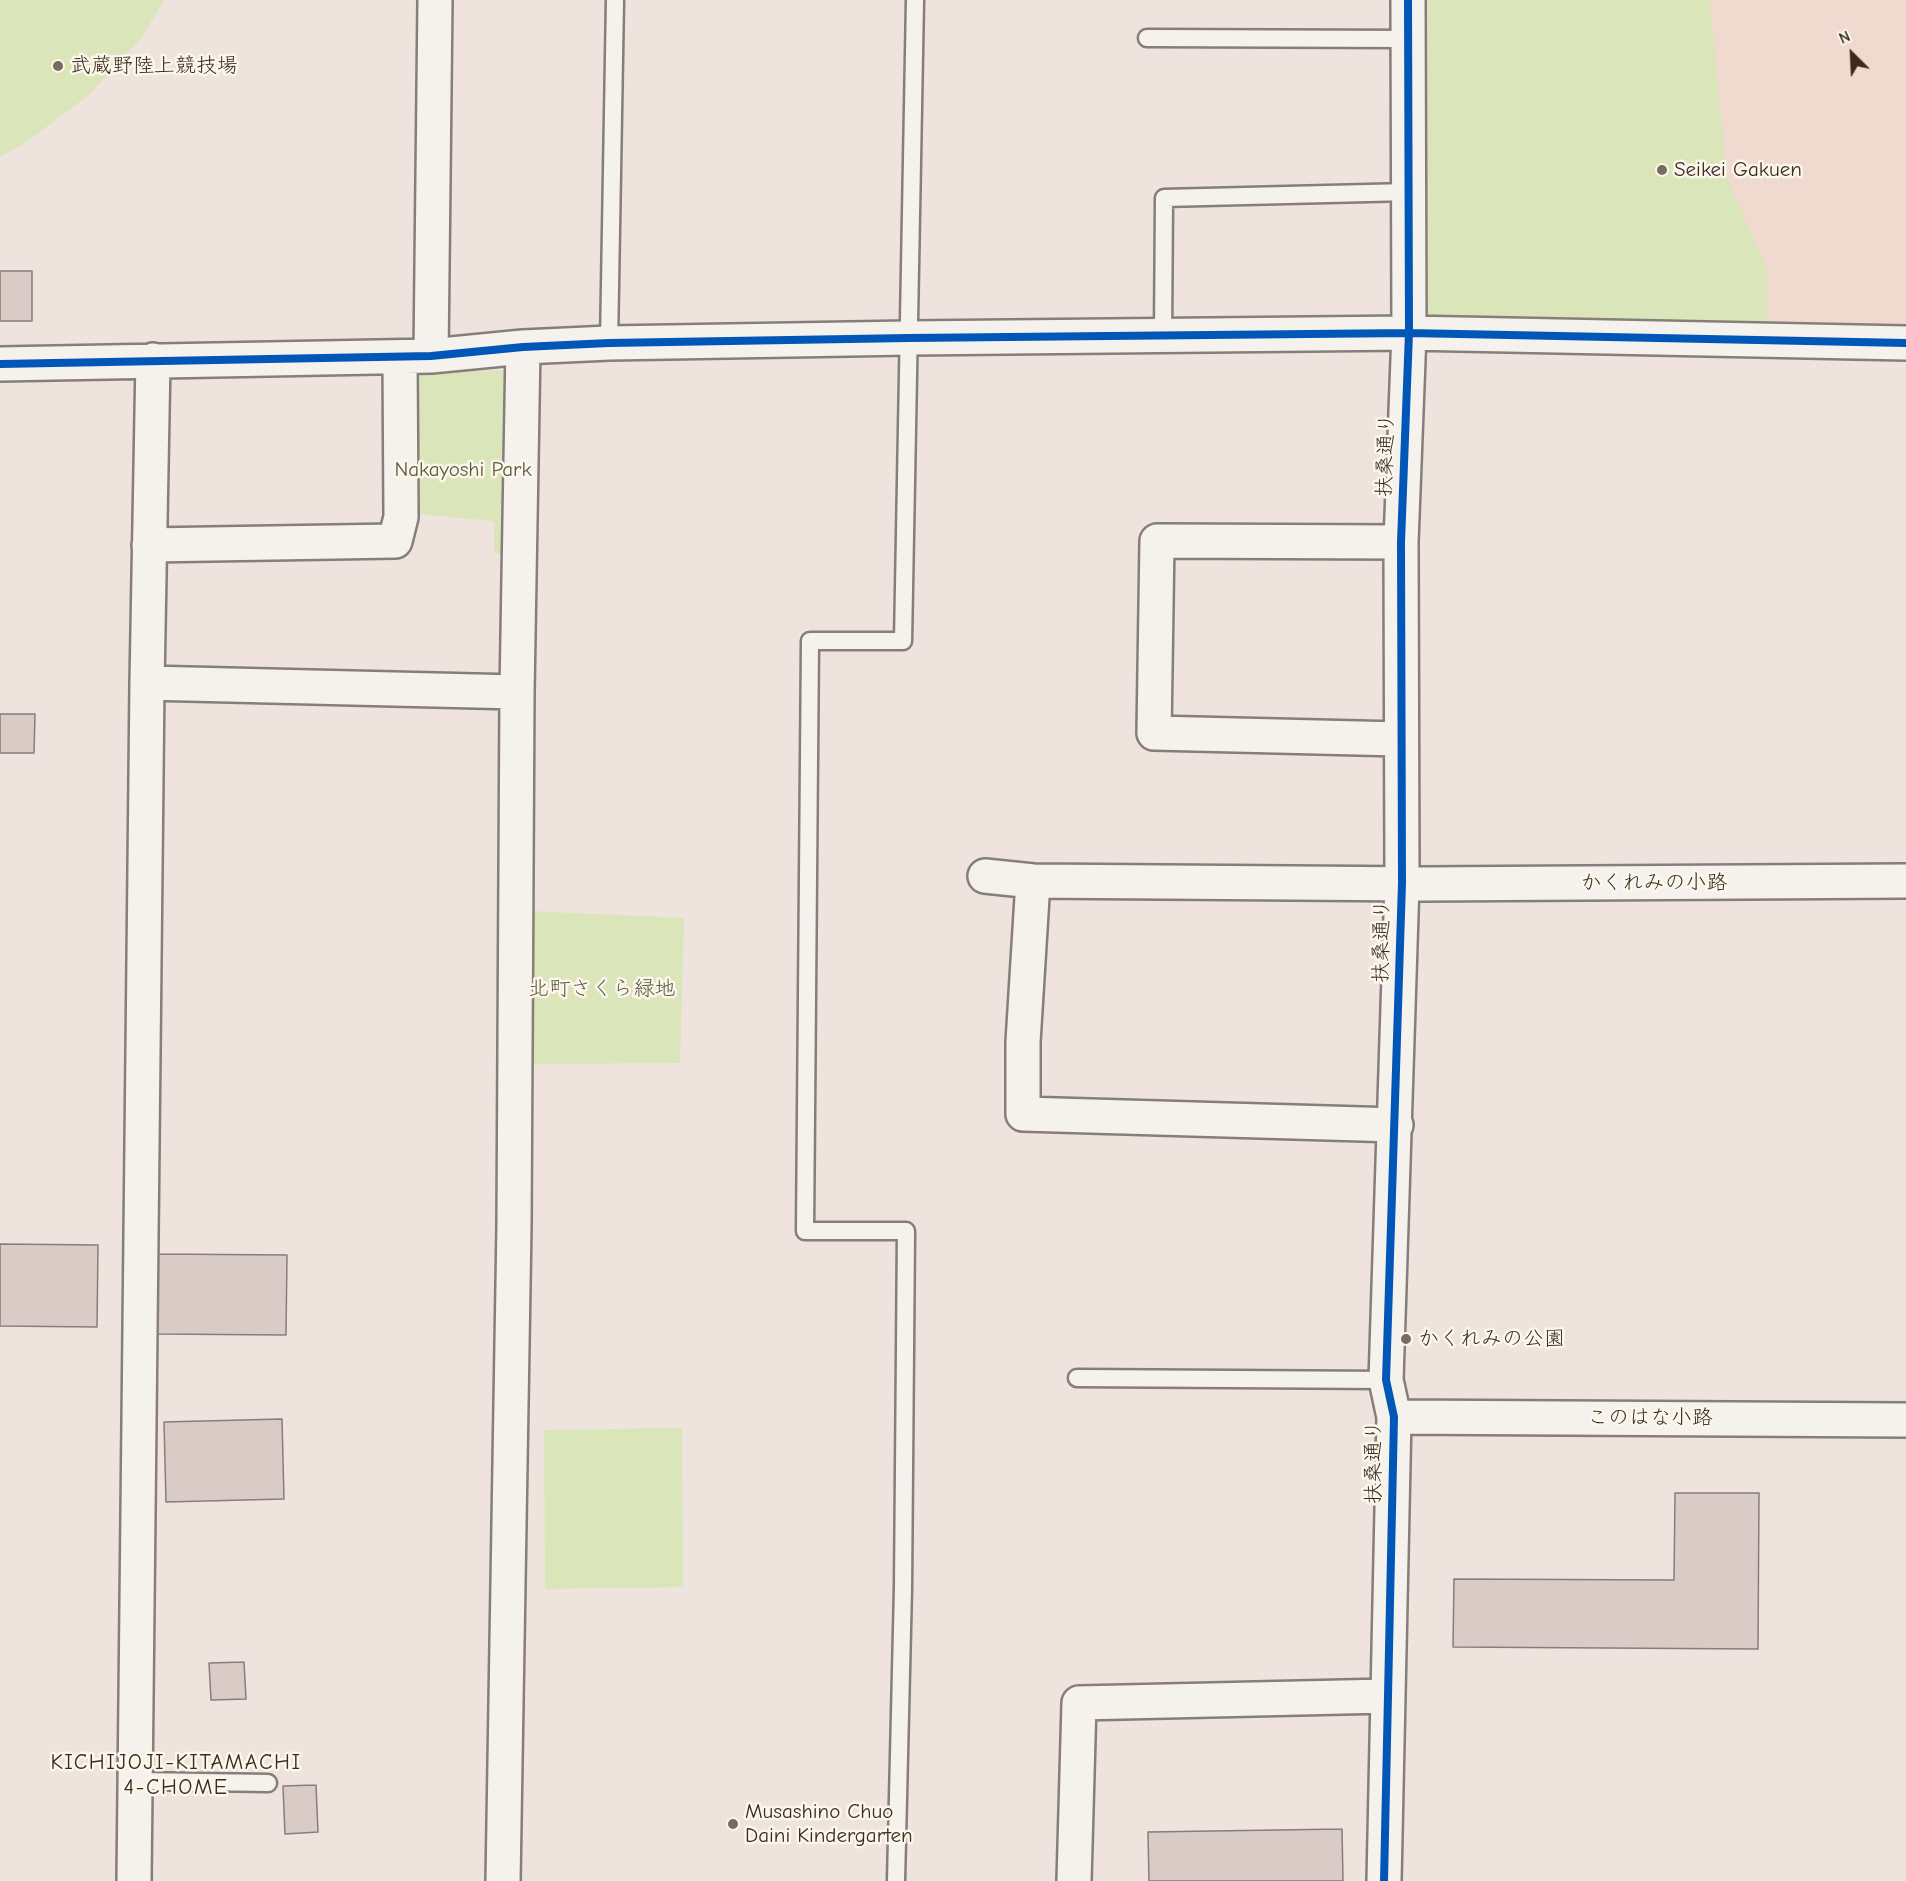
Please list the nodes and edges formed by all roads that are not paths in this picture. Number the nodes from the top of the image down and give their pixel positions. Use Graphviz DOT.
graph roads {
  1 [pos="435,0"];
  2 [pos="615,0"];
  3 [pos="915,0"];
  4 [pos="1408,0"];
  5 [pos="1147,38"];
  6 [pos="1408,39"];
  7 [pos="1409,192"];
  8 [pos="1409,333"];
  9 [pos="1163,336"];
  10 [pos="909,338"];
  11 [pos="609,343"];
  12 [pos="1906,343"];
  13 [pos="523,347"];
  14 [pos="416,356"];
  15 [pos="153,360"];
  16 [pos="0,364"];
  17 [pos="1401,542"];
  18 [pos="149,545"];
  19 [pos="147,683"];
  20 [pos="517,692"];
  21 [pos="1400,739"];
  22 [pos="985,876"];
  23 [pos="1033,880"];
  24 [pos="1906,881"];
  25 [pos="1402,883"];
  26 [pos="1396,1125"];
  27 [pos="1077,1378"];
  28 [pos="1386,1380"];
  29 [pos="1394,1417"];
  30 [pos="1906,1420"];
  31 [pos="1387,1696"];
  32 [pos="135,1781"];
  33 [pos="268,1783"];
  34 [pos="134,1881"];
  35 [pos="502,1881"];
  36 [pos="896,1881"];
  37 [pos="1074,1881"];
  38 [pos="1384,1881"];
  1 -- 14 [label="street"];
  2 -- 11 [label="lane"];
  3 -- 10 [label="lane"];
  4 -- 6 [label="street, 扶桑通り"];
  5 -- 6 [label="lane"];
  6 -- 7 [label="street, 扶桑通り"];
  7 -- 8 [label="street, 扶桑通り"];
  7 -- 9 [label="lane"];
  8 -- 9 [label="street"];
  8 -- 12 [label="street"];
  8 -- 17 [label="street, 扶桑通り"];
  9 -- 10 [label="street"];
  10 -- 11 [label="street"];
  10 -- 36 [label="lane"];
  11 -- 13 [label="street"];
  13 -- 14 [label="street"];
  13 -- 20 [label="street"];
  14 -- 15 [label="street"];
  14 -- 18 [label="street"];
  15 -- 16 [label="street"];
  15 -- 18 [label="street"];
  17 -- 21 [label="street, 扶桑通り"];
  17 -- 21 [label="street"];
  18 -- 19 [label="street"];
  19 -- 20 [label="street"];
  19 -- 32 [label="street"];
  20 -- 35 [label="street"];
  21 -- 25 [label="street, 扶桑通り"];
  22 -- 23 [label="street, かくれみの小路"];
  23 -- 25 [label="street, かくれみの小路"];
  23 -- 26 [label="street"];
  24 -- 25 [label="street, かくれみの小路"];
  25 -- 26 [label="street, 扶桑通り"];
  26 -- 28 [label="street, 扶桑通り"];
  27 -- 28 [label="lane"];
  28 -- 29 [label="street, 扶桑通り"];
  29 -- 30 [label="street, このはな小路"];
  29 -- 31 [label="street, 扶桑通り"];
  31 -- 37 [label="street"];
  31 -- 38 [label="street, 扶桑通り"];
  32 -- 33 [label="lane"];
  32 -- 34 [label="street"];
}
